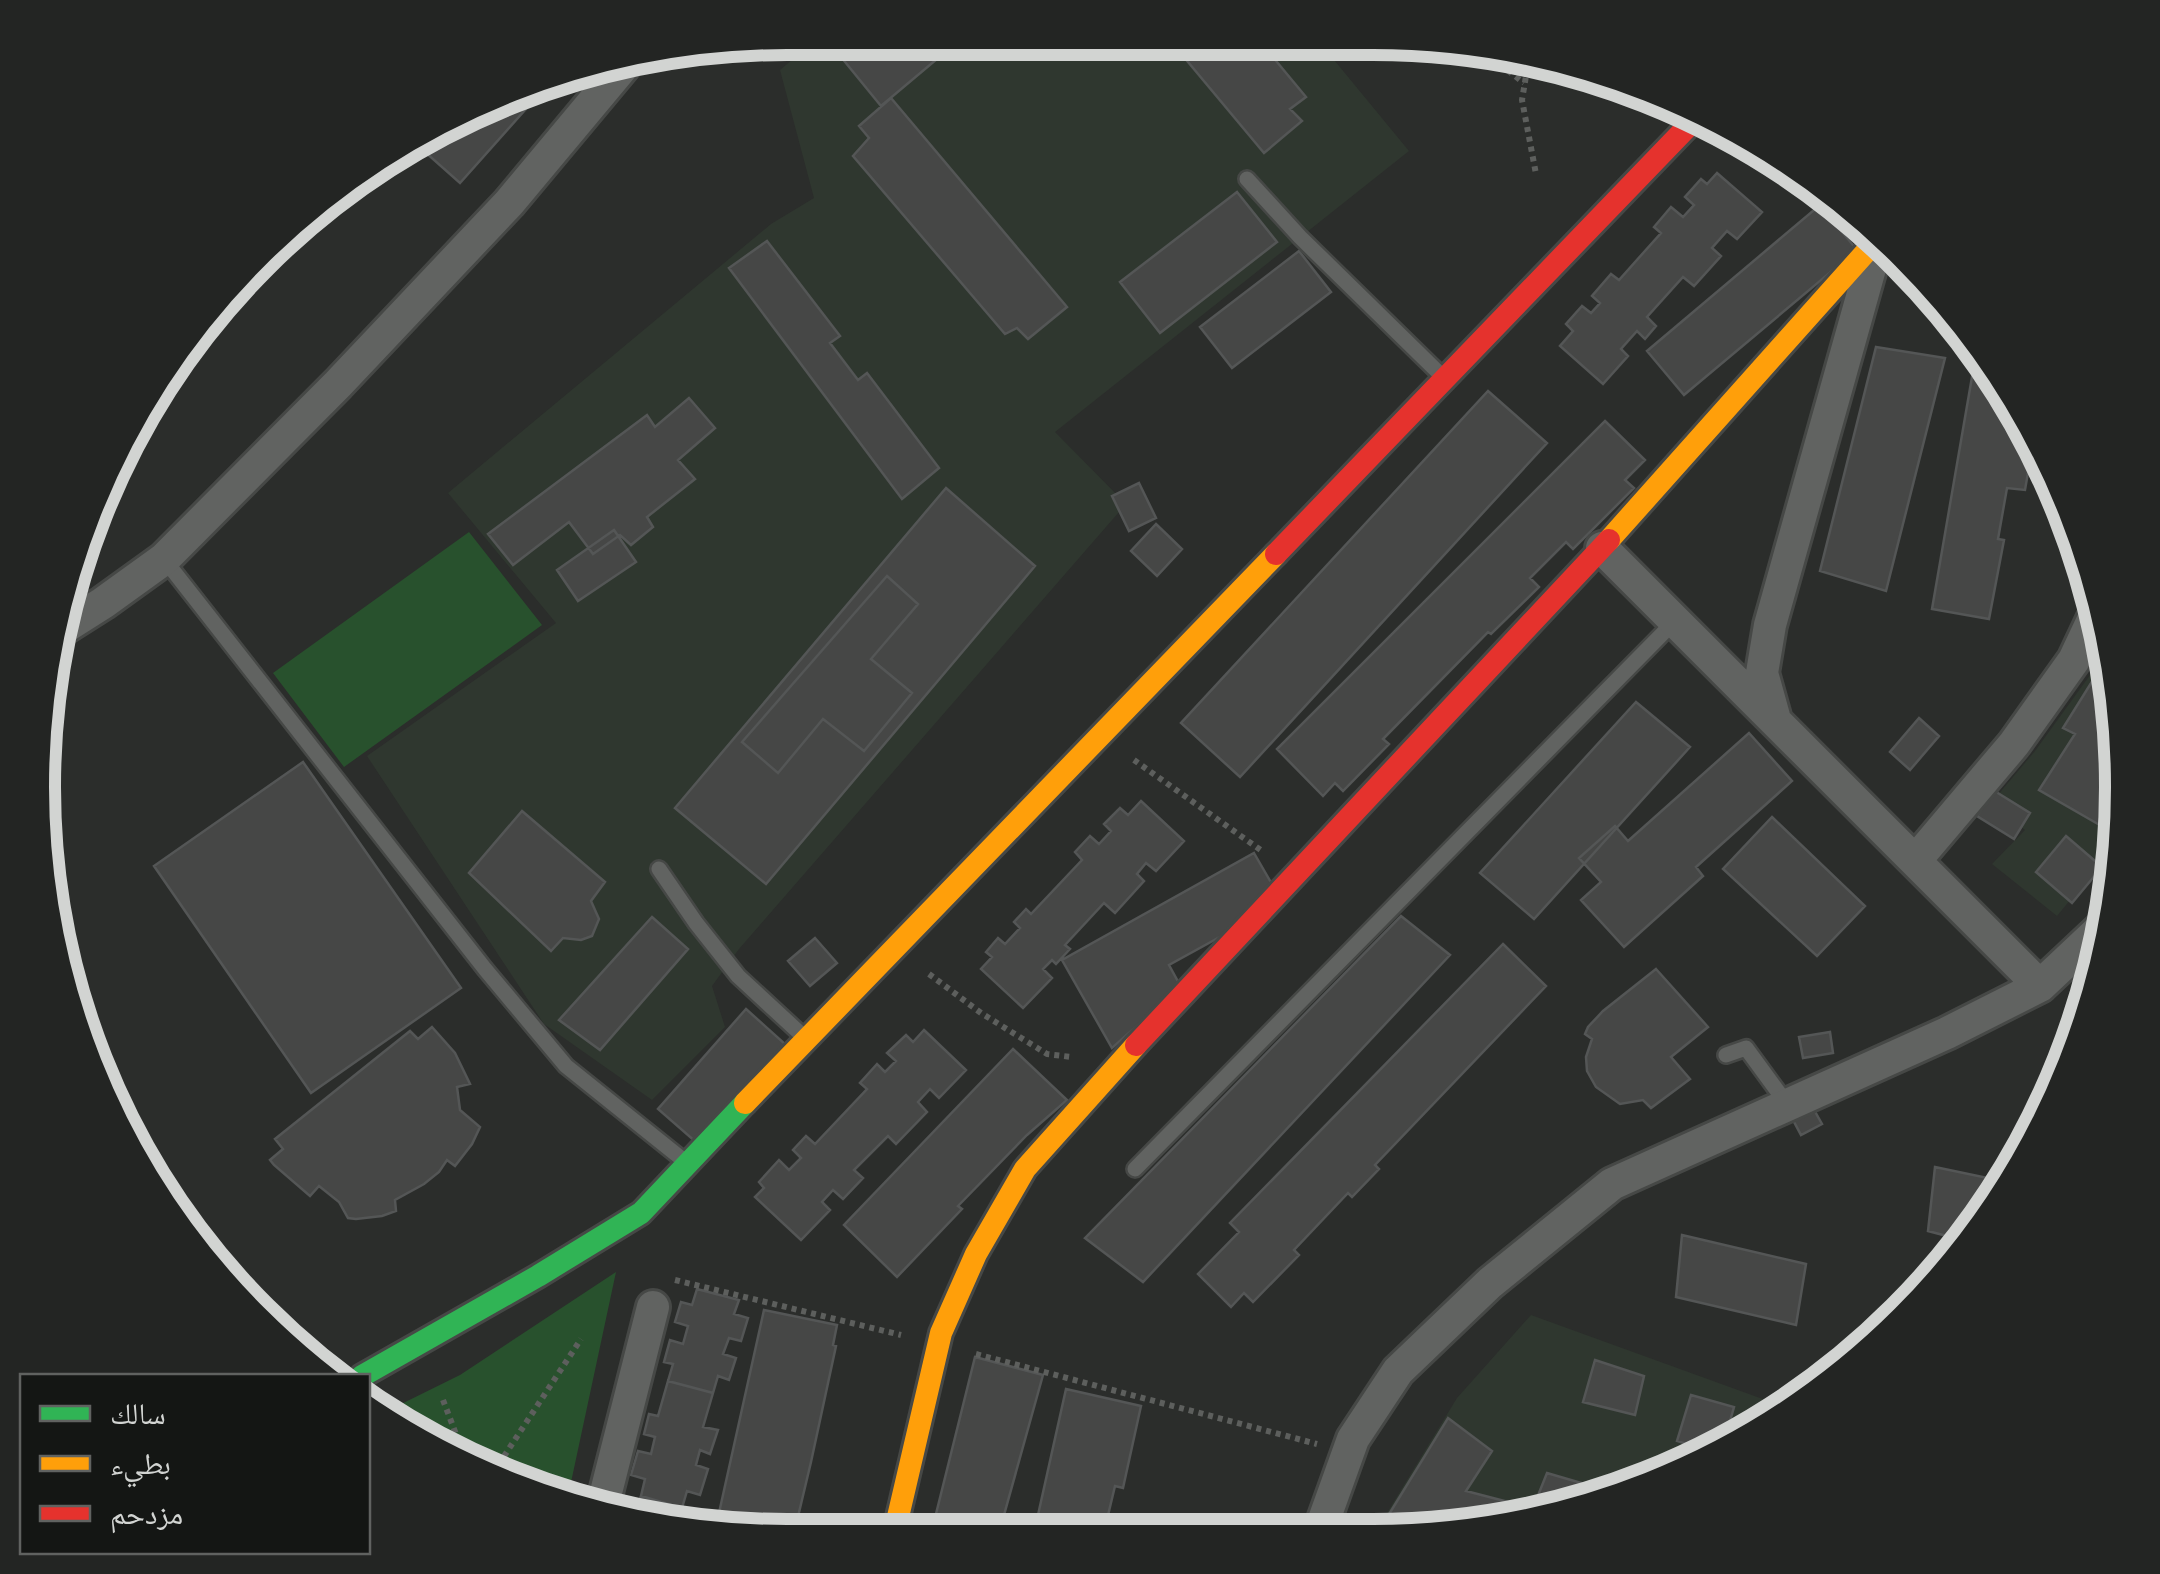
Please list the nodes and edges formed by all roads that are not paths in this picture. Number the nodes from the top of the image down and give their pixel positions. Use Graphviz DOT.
graph roads {
  1 [pos="615,76"];
  2 [pos="1688,126"];
  3 [pos="1247,179"];
  4 [pos="1870,250"];
  5 [pos="1873,252"];
  6 [pos="1444,379"];
  7 [pos="1602,548"];
  8 [pos="164,559"];
  9 [pos="75,620"];
  10 [pos="1676,621"];
  11 [pos="2088,631"];
  12 [pos="1775,721"];
  13 [pos="1914,860"];
  14 [pos="659,869"];
  15 [pos="2089,940"];
  16 [pos="2040,986"];
  17 [pos="807,1040"];
  18 [pos="1726,1055"];
  19 [pos="1787,1104"];
  20 [pos="686,1163"];
  21 [pos="1135,1170"];
  22 [pos="658,1292"];
  23 [pos="366,1374"];
  24 [pos="605,1496"];
  25 [pos="897,1519"];
  26 [pos="1324,1519"];
  1 -- 8 [label="street"];
  2 -- 6 [label="street"];
  3 -- 6 [label="lane"];
  4 -- 7 [label="street"];
  5 -- 12 [label="street"];
  6 -- 17 [label="street"];
  7 -- 10 [label="street"];
  7 -- 25 [label="street"];
  8 -- 9 [label="street"];
  8 -- 20 [label="lane"];
  10 -- 12 [label="street"];
  10 -- 21 [label="lane"];
  11 -- 13 [label="street"];
  12 -- 13 [label="street"];
  13 -- 16 [label="street"];
  14 -- 17 [label="lane"];
  15 -- 16 [label="street"];
  16 -- 19 [label="street"];
  17 -- 20 [label="street"];
  18 -- 19 [label="lane"];
  19 -- 26 [label="street"];
  20 -- 23 [label="street"];
  22 -- 24 [label="street"];
}
